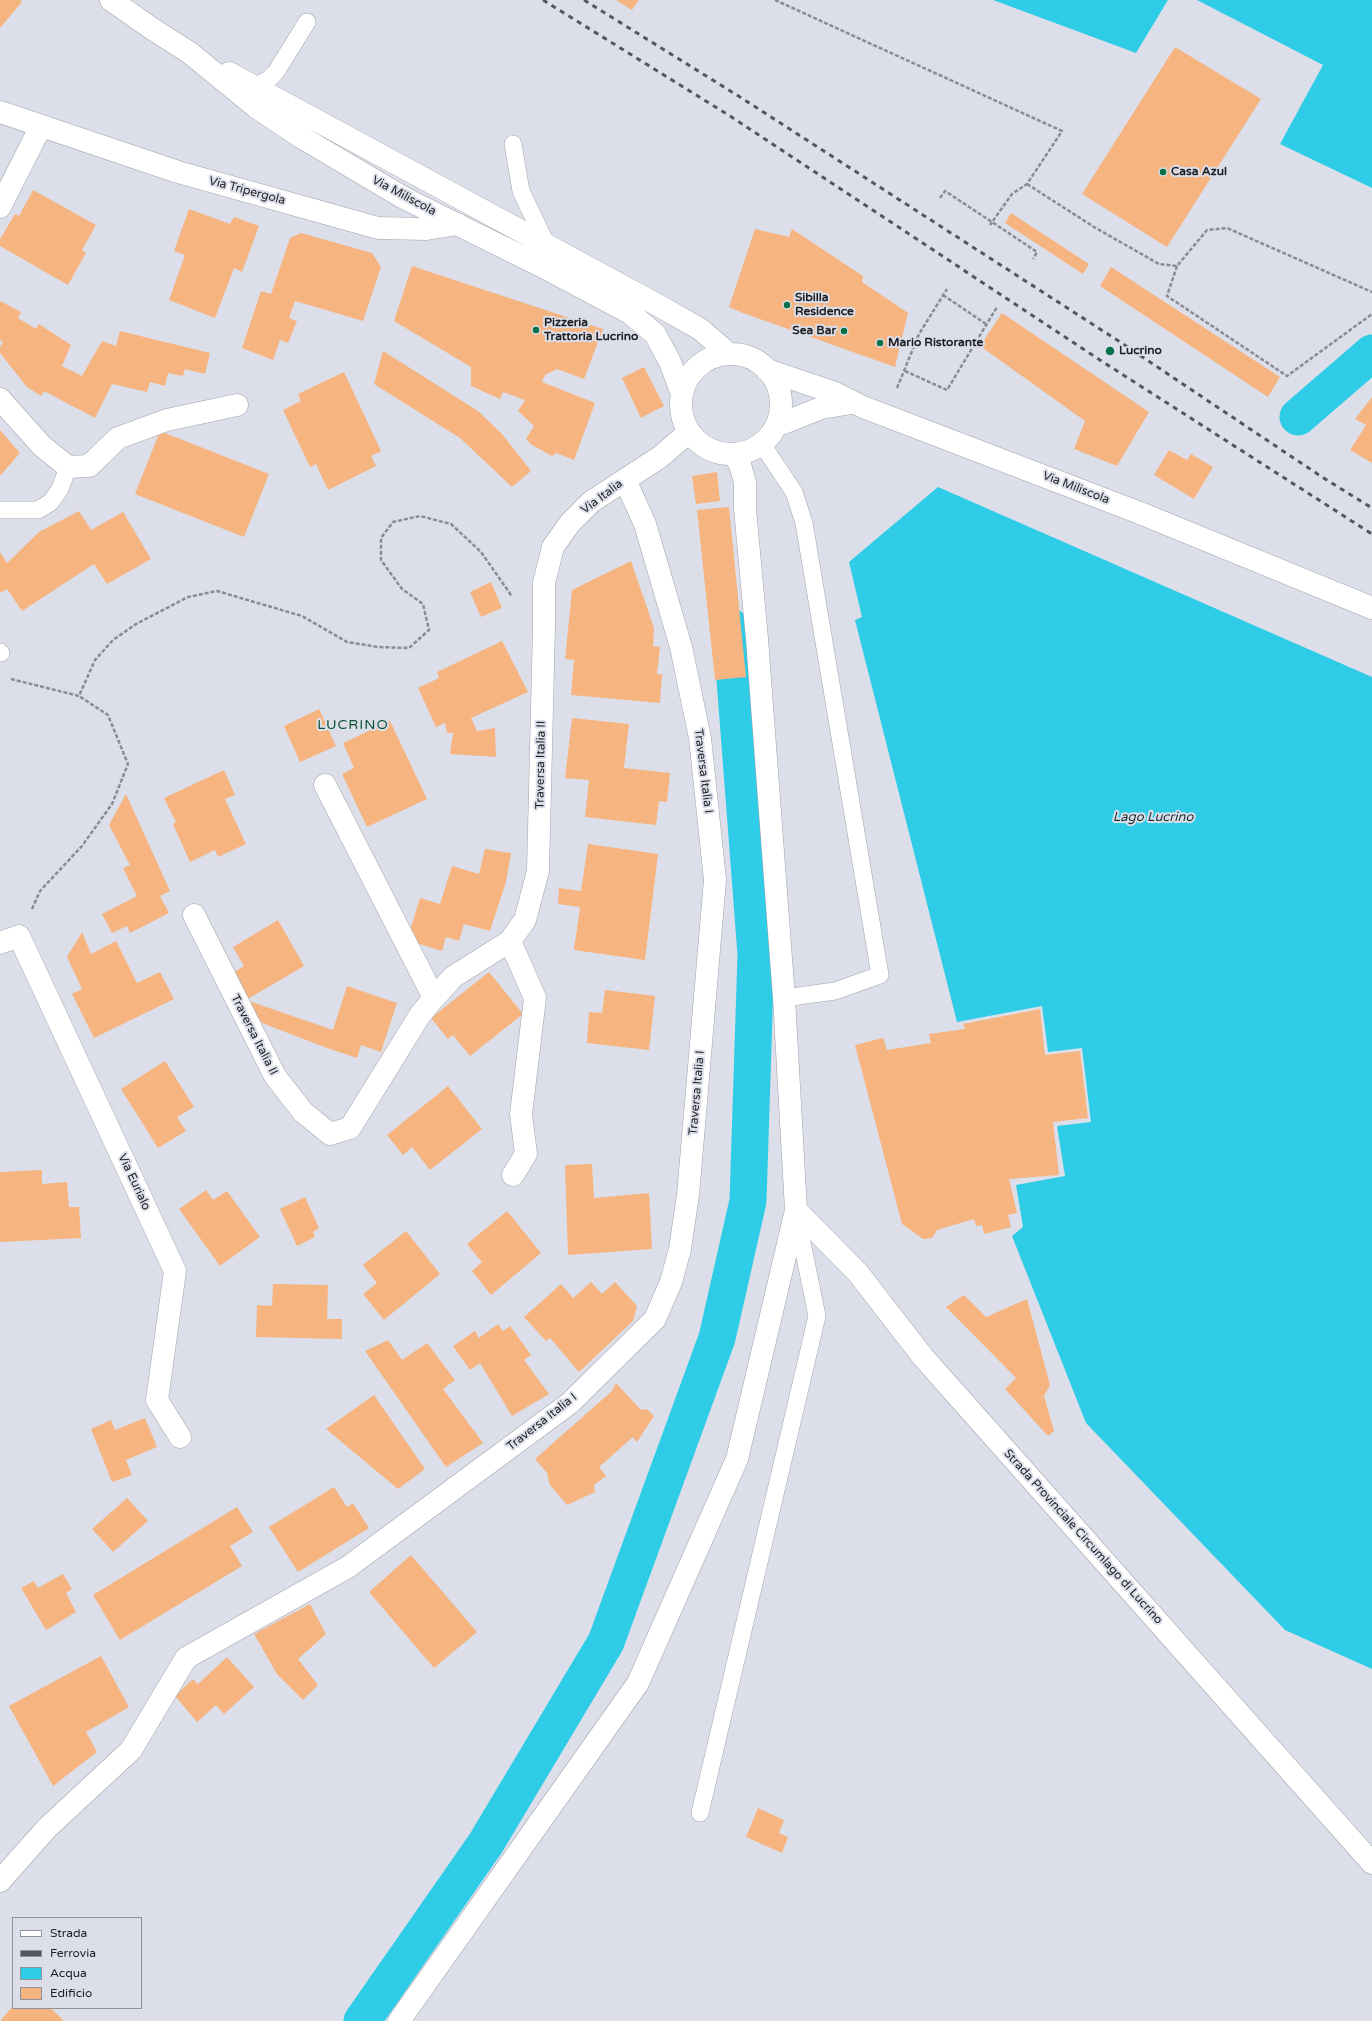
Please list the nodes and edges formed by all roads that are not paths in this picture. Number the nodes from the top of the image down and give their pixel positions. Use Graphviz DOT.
graph roads {
  1 [pos="111,0"];
  2 [pos="307,22"];
  3 [pos="190,53"];
  4 [pos="256,86"];
  5 [pos="0,112"];
  6 [pos="41,126"];
  7 [pos="512,144"];
  8 [pos="0,207"];
  9 [pos="457,224"];
  10 [pos="547,246"];
  11 [pos="729,354"];
  12 [pos="768,370"];
  13 [pos="682,394"];
  14 [pos="0,400"];
  15 [pos="852,403"];
  16 [pos="237,405"];
  17 [pos="776,426"];
  18 [pos="689,432"];
  19 [pos="762,444"];
  20 [pos="735,455"];
  21 [pos="68,467"];
  22 [pos="624,480"];
  23 [pos="0,510"];
  24 [pos="544,583"];
  25 [pos="1372,608"];
  26 [pos="325,785"];
  27 [pos="194,915"];
  28 [pos="9,939"];
  29 [pos="510,941"];
  30 [pos="434,998"];
  31 [pos="784,998"];
  32 [pos="513,1175"];
  33 [pos="796,1210"];
  34 [pos="180,1437"];
  35 [pos="700,1814"];
  36 [pos="1372,1863"];
  37 [pos="0,1881"];
  38 [pos="399,2021"];
  1 -- 3 [label="street, Via Miliscola"];
  2 -- 4 [label="lane"];
  3 -- 4 [label="street"];
  3 -- 9 [label="street, Via Miliscola"];
  4 -- 10 [label="street"];
  5 -- 6 [label="street, Via Tripergola"];
  6 -- 8 [label="street"];
  6 -- 9 [label="street, Via Tripergola"];
  7 -- 10 [label="lane"];
  9 -- 13 [label="street, Via Miliscola"];
  10 -- 11 [label="street"];
  11 -- 12 [label="street, Via Miliscola"];
  11 -- 13 [label="street, Via Miliscola"];
  12 -- 15 [label="street, Via Miliscola"];
  12 -- 17 [label="street, Via Miliscola"];
  13 -- 18 [label="street, Via Miliscola"];
  14 -- 21 [label="street"];
  15 -- 17 [label="street"];
  15 -- 25 [label="street, Via Miliscola"];
  16 -- 21 [label="street"];
  17 -- 19 [label="street, Via Miliscola"];
  18 -- 20 [label="street, Via Miliscola"];
  18 -- 22 [label="street, Via Italia"];
  19 -- 20 [label="street, Via Miliscola"];
  19 -- 31 [label="lane"];
  20 -- 31 [label="street"];
  21 -- 23 [label="lane"];
  22 -- 24 [label="street, Via Italia"];
  22 -- 37 [label="street, Traversa Italia I"];
  24 -- 29 [label="street, Traversa Italia II"];
  26 -- 30 [label="street"];
  27 -- 30 [label="street, Traversa Italia II"];
  28 -- 34 [label="street, Via Eurialo"];
  29 -- 30 [label="street, Traversa Italia II"];
  29 -- 32 [label="street"];
  31 -- 33 [label="street"];
  33 -- 35 [label="lane"];
  33 -- 36 [label="street, Strada Provinciale Circumlago di Lucrino"];
  33 -- 38 [label="street"];
}
